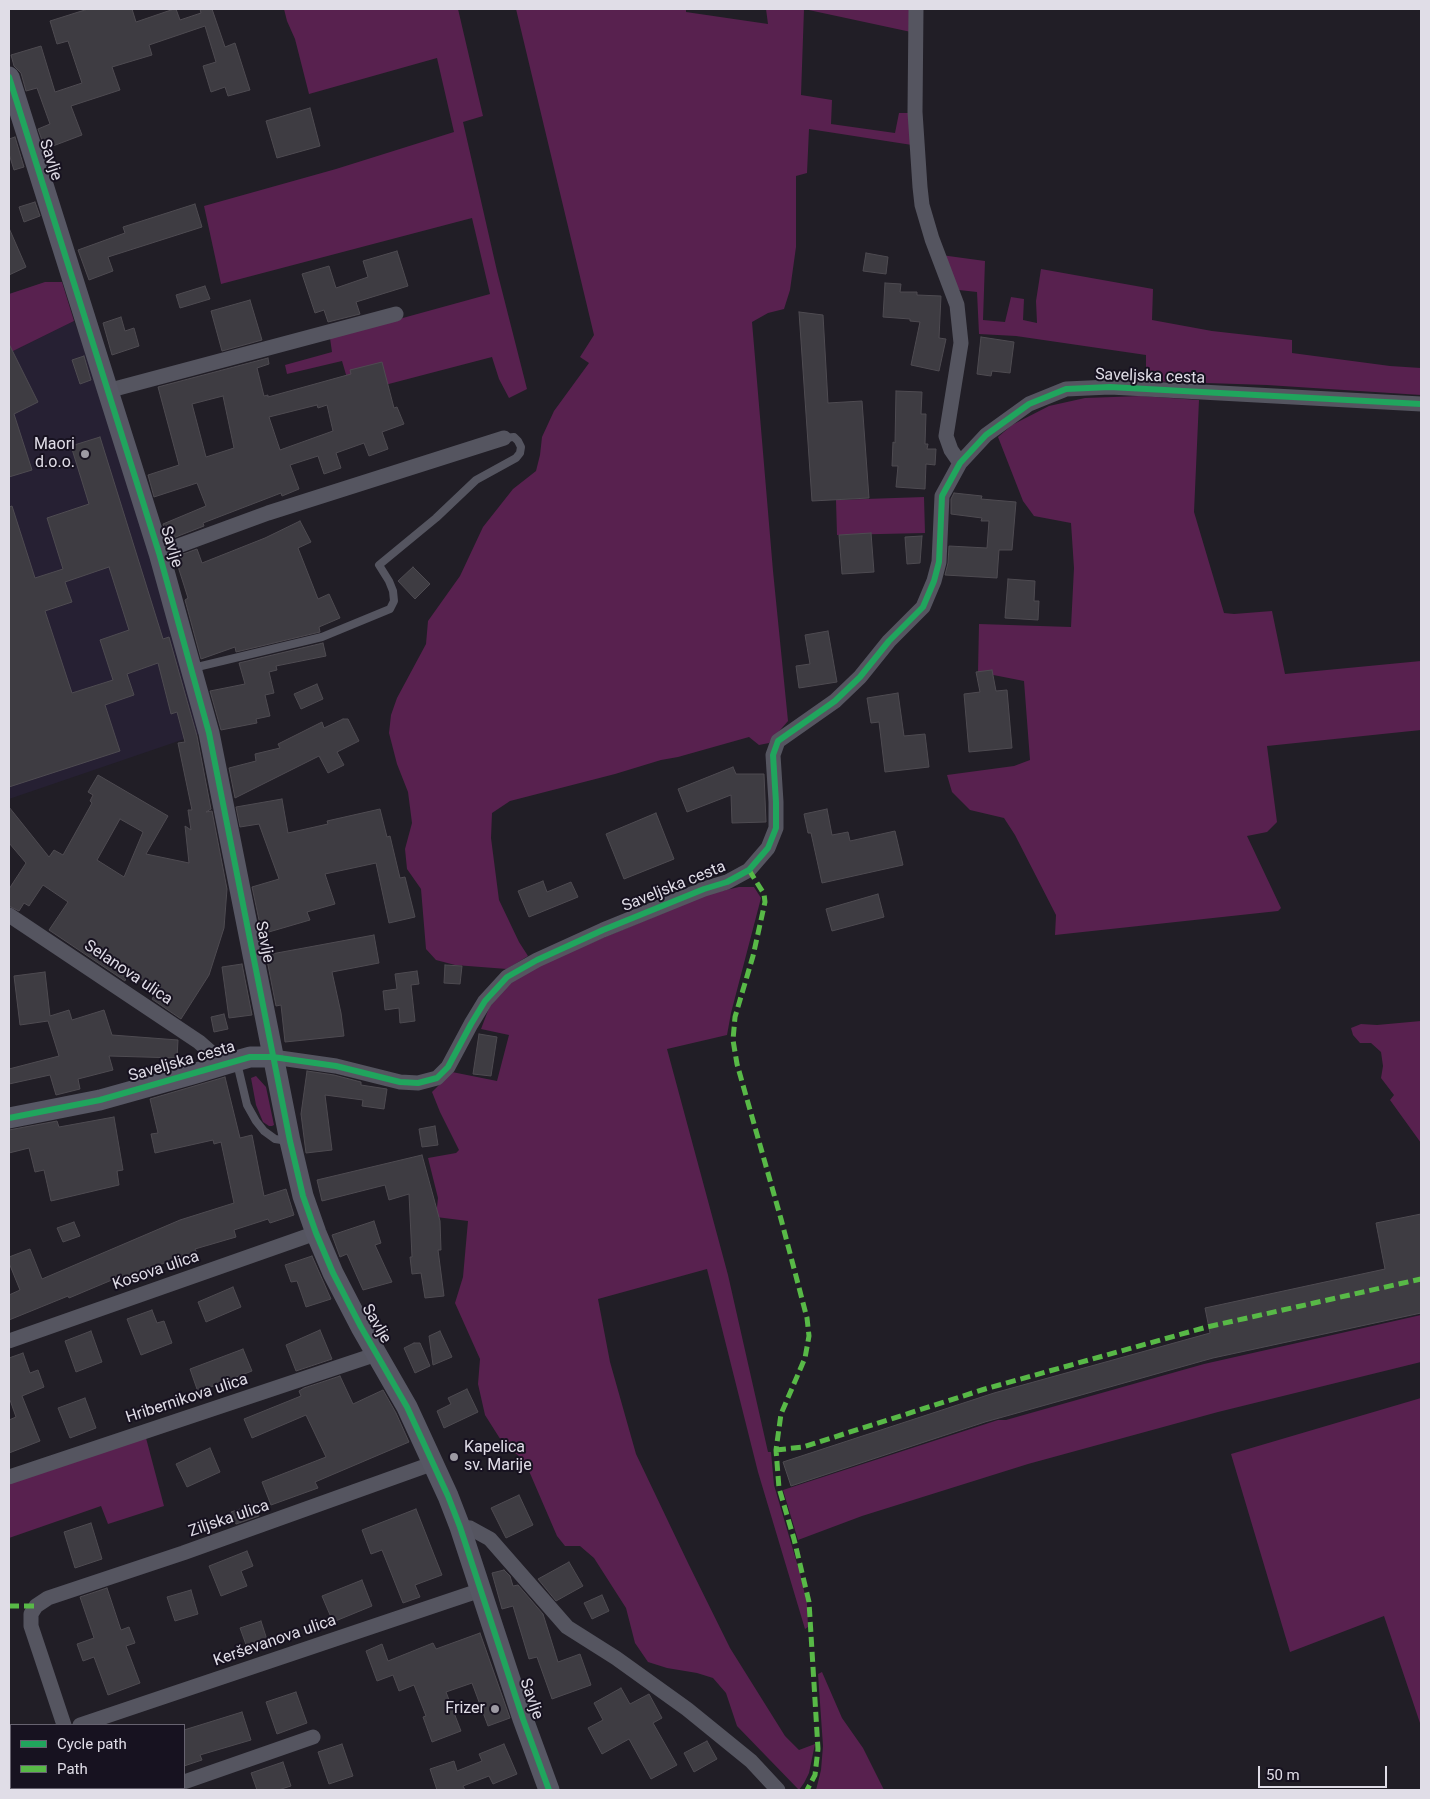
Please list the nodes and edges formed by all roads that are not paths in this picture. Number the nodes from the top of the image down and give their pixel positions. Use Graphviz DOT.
graph roads {
  1 [pos="916,9"];
  2 [pos="9,77"];
  3 [pos="396,314"];
  4 [pos="107,391"];
  5 [pos="1421,404"];
  6 [pos="504,438"];
  7 [pos="960,463"];
  8 [pos="159,553"];
  9 [pos="191,668"];
  10 [pos="9,915"];
  11 [pos="273,1057"];
  12 [pos="230,1062"];
  13 [pos="9,1118"];
  14 [pos="290,1141"];
  15 [pos="316,1233"];
  16 [pos="9,1341"];
  17 [pos="377,1354"];
  18 [pos="434,1463"];
  19 [pos="9,1477"];
  20 [pos="460,1526"];
  21 [pos="481,1590"];
  22 [pos="64,1724"];
  23 [pos="83,1724"];
  24 [pos="313,1737"];
  25 [pos="185,1782"];
  26 [pos="544,1789"];
  27 [pos="778,1790"];
  1 -- 7 [label="street"];
  2 -- 4 [label="street, Savlje"];
  3 -- 4 [label="street"];
  4 -- 8 [label="street, Savlje"];
  5 -- 7 [label="street, Saveljska cesta"];
  6 -- 8 [label="street, Savlje"];
  6 -- 9 [label="lane"];
  7 -- 11 [label="street, Saveljska cesta"];
  8 -- 9 [label="street, Savlje"];
  9 -- 11 [label="street, Savlje"];
  10 -- 12 [label="street, Selanova ulica"];
  11 -- 12 [label="street, Saveljska cesta"];
  11 -- 14 [label="street, Savlje"];
  12 -- 13 [label="street, Saveljska cesta"];
  12 -- 14 [label="lane"];
  14 -- 15 [label="street, Savlje"];
  15 -- 16 [label="street, Kosova ulica"];
  15 -- 17 [label="street, Savlje"];
  17 -- 18 [label="street, Savlje"];
  17 -- 19 [label="street, Hribernikova ulica"];
  18 -- 20 [label="street, Savlje"];
  18 -- 22 [label="street, Ziljska ulica"];
  20 -- 21 [label="street, Savlje"];
  20 -- 27 [label="street"];
  21 -- 23 [label="street, Kerševanova ulica"];
  21 -- 26 [label="street, Savlje"];
  24 -- 25 [label="street"];
}
